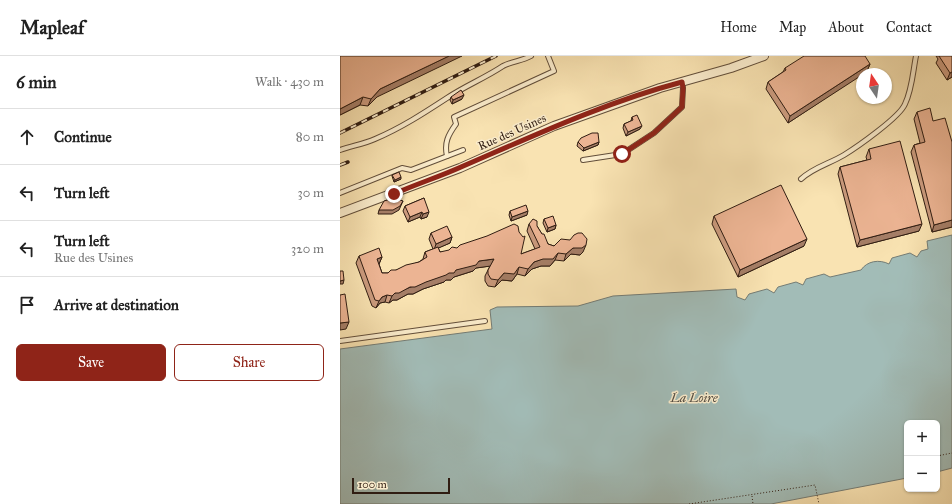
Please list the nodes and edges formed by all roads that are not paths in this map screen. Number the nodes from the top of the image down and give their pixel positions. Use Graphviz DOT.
graph roads {
  1 [pos="531,56"];
  2 [pos="548,56"];
  3 [pos="764,56"];
  4 [pos="916,56"];
  5 [pos="682,82"];
  6 [pos="340,150"];
  7 [pos="463,150"];
  8 [pos="447,156"];
  9 [pos="583,160"];
  10 [pos="801,179"];
  11 [pos="340,193"];
  12 [pos="340,213"];
  13 [pos="486,320"];
  14 [pos="340,341"];
  1 -- 6 [label="lane"];
  2 -- 8 [label="lane"];
  3 -- 5 [label="street, Rue des Usines"];
  4 -- 10 [label="lane"];
  5 -- 9 [label="lane"];
  5 -- 12 [label="street, Rue des Usines"];
  7 -- 8 [label="lane"];
  8 -- 11 [label="lane"];
  13 -- 14 [label="lane"];
}
